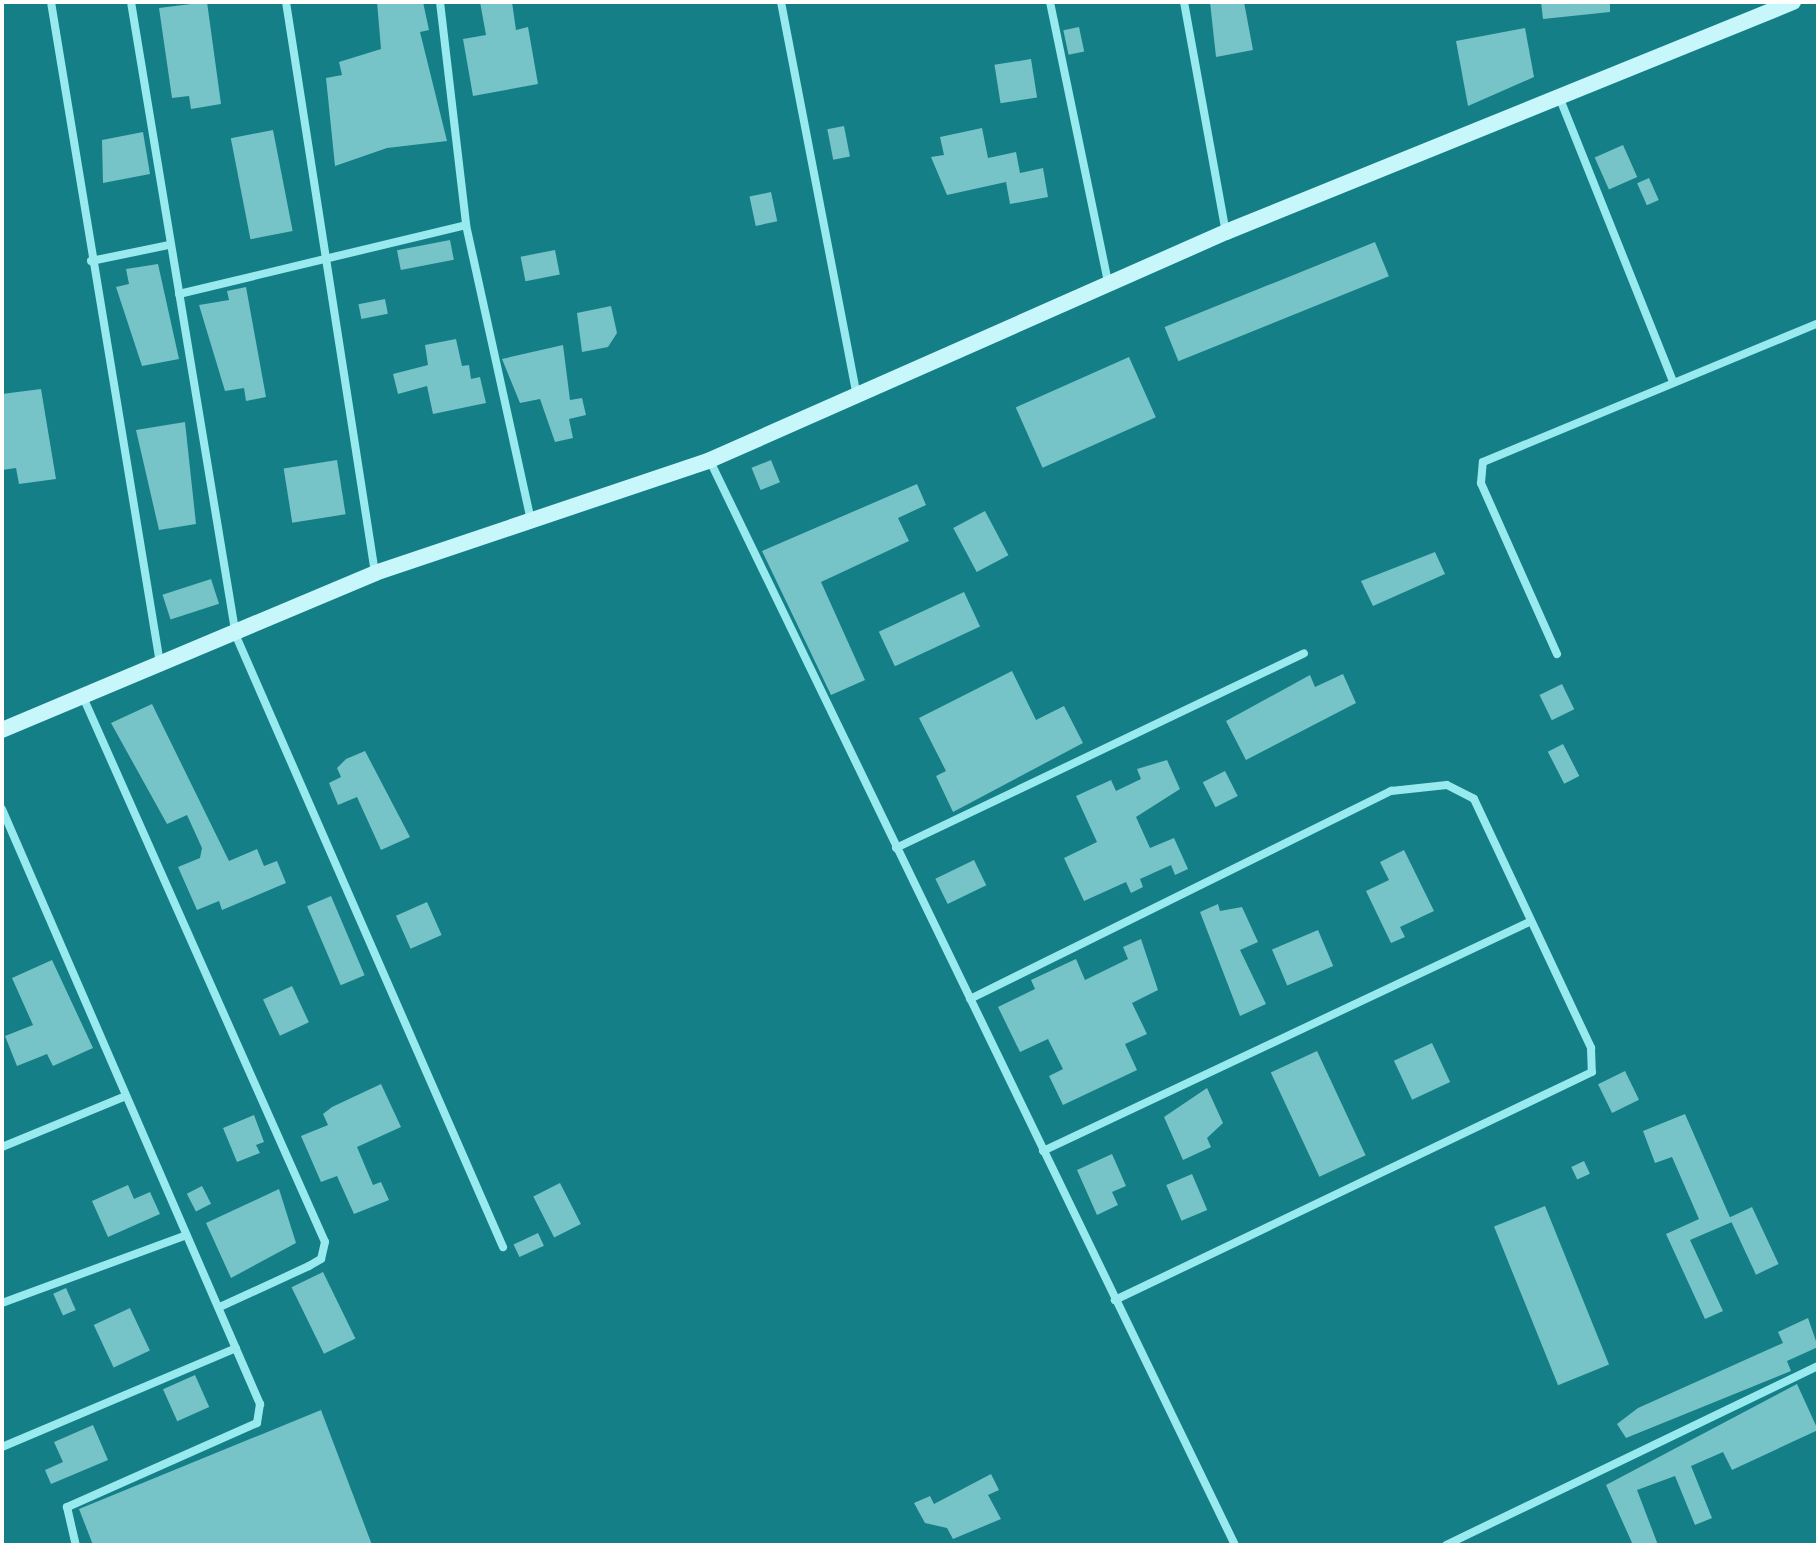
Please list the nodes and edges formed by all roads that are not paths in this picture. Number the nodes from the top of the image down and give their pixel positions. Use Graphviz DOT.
graph roads {
  1 [pos="51,2"];
  2 [pos="131,2"];
  3 [pos="286,2"];
  4 [pos="440,2"];
  5 [pos="781,2"];
  6 [pos="1050,2"];
  7 [pos="1184,2"];
  8 [pos="1793,2"];
  9 [pos="1560,99"];
  10 [pos="466,225"];
  11 [pos="1226,232"];
  12 [pos="169,245"];
  13 [pos="320,256"];
  14 [pos="91,261"];
  15 [pos="1109,289"];
  16 [pos="179,294"];
  17 [pos="1818,323"];
  18 [pos="1673,381"];
  19 [pos="857,397"];
  20 [pos="710,460"];
  21 [pos="530,517"];
  22 [pos="375,573"];
  23 [pos="236,636"];
  24 [pos="1304,653"];
  25 [pos="1557,654"];
  26 [pos="160,663"];
  27 [pos="83,697"];
  28 [pos="3,725"];
  29 [pos="2,809"];
  30 [pos="896,848"];
  31 [pos="1527,923"];
  32 [pos="970,999"];
  33 [pos="126,1096"];
  34 [pos="2,1147"];
  35 [pos="1043,1151"];
  36 [pos="184,1236"];
  37 [pos="503,1247"];
  38 [pos="1115,1300"];
  39 [pos="2,1303"];
  40 [pos="220,1307"];
  41 [pos="236,1348"];
  42 [pos="1818,1366"];
  43 [pos="2,1447"];
  44 [pos="76,1545"];
  45 [pos="1235,1545"];
  46 [pos="1446,1545"];
  1 -- 14 [label="street"];
  2 -- 12 [label="street"];
  3 -- 13 [label="street"];
  4 -- 10 [label="street"];
  5 -- 19 [label="street"];
  6 -- 15 [label="street"];
  7 -- 11 [label="street"];
  8 -- 9 [label="street"];
  9 -- 11 [label="street"];
  9 -- 18 [label="street"];
  10 -- 13 [label="street"];
  10 -- 21 [label="street"];
  11 -- 15 [label="street"];
  12 -- 14 [label="street"];
  12 -- 16 [label="street"];
  13 -- 16 [label="street"];
  13 -- 22 [label="street"];
  14 -- 26 [label="street"];
  15 -- 19 [label="street"];
  16 -- 23 [label="street"];
  17 -- 18 [label="street"];
  18 -- 25 [label="street"];
  19 -- 20 [label="street"];
  20 -- 21 [label="street"];
  20 -- 30 [label="street"];
  21 -- 22 [label="street"];
  22 -- 23 [label="street"];
  23 -- 26 [label="street"];
  23 -- 37 [label="street"];
  24 -- 30 [label="street"];
  26 -- 27 [label="street"];
  27 -- 28 [label="street"];
  27 -- 40 [label="street"];
  29 -- 33 [label="street"];
  30 -- 32 [label="street"];
  31 -- 32 [label="street"];
  31 -- 35 [label="street"];
  31 -- 38 [label="street"];
  32 -- 35 [label="street"];
  33 -- 34 [label="street"];
  33 -- 36 [label="street"];
  35 -- 38 [label="street"];
  36 -- 39 [label="street"];
  36 -- 40 [label="street"];
  38 -- 45 [label="street"];
  40 -- 41 [label="street"];
  41 -- 43 [label="street"];
  41 -- 44 [label="street"];
  42 -- 46 [label="street"];
}
